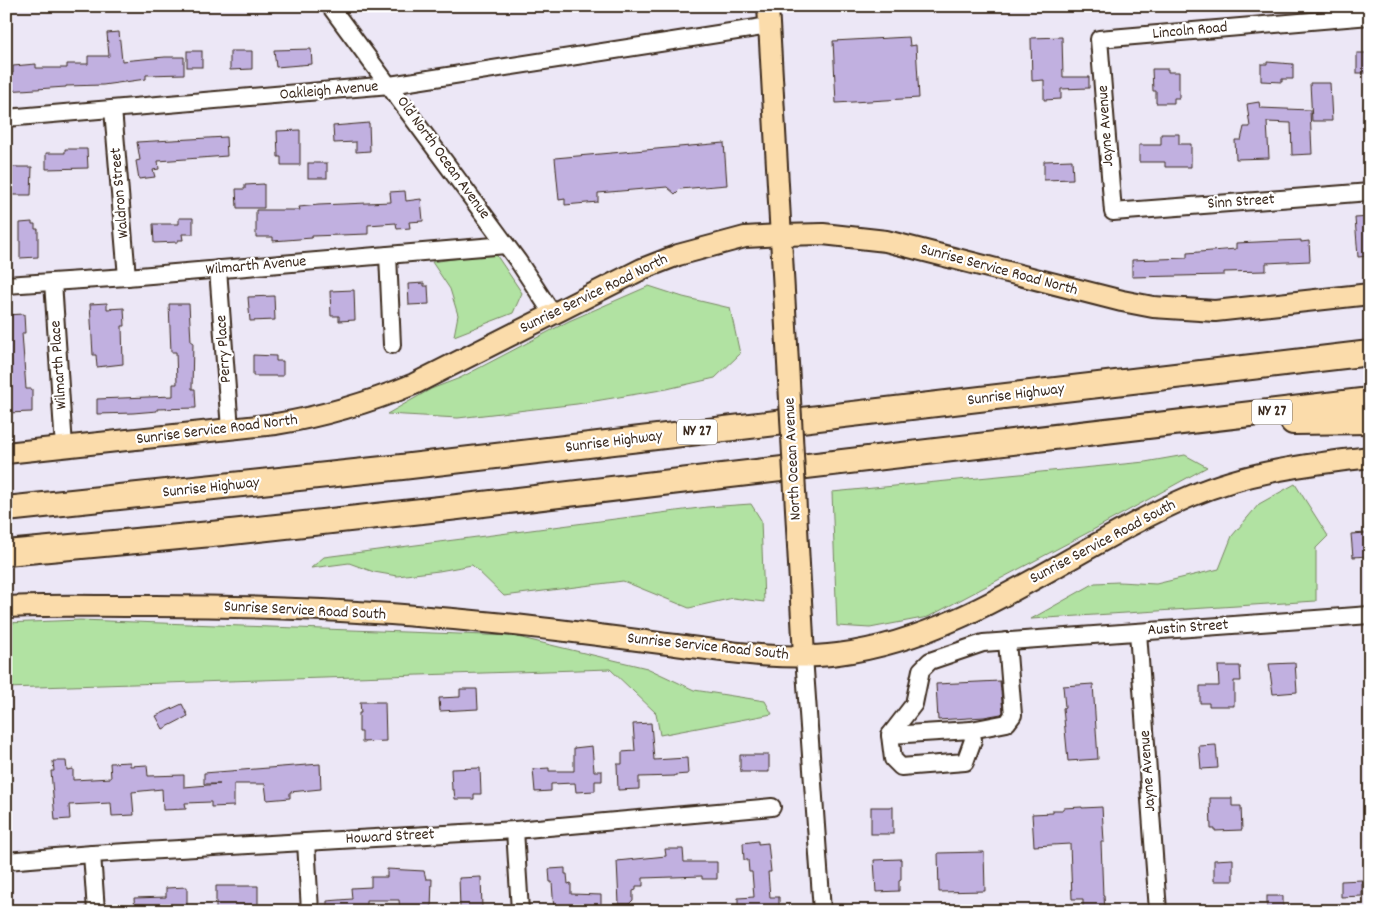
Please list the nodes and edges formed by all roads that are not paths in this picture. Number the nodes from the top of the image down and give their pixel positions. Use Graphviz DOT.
graph roads {
  1 [pos="330,6"];
  2 [pos="768,16"];
  3 [pos="1370,16"];
  4 [pos="1099,39"];
  5 [pos="390,86"];
  6 [pos="112,109"];
  7 [pos="6,118"];
  8 [pos="1370,192"];
  9 [pos="1113,212"];
  10 [pos="782,235"];
  11 [pos="506,245"];
  12 [pos="388,255"];
  13 [pos="218,269"];
  14 [pos="127,277"];
  15 [pos="53,282"];
  16 [pos="6,285"];
  17 [pos="1370,294"];
  18 [pos="552,313"];
  19 [pos="392,345"];
  20 [pos="1370,353"];
  21 [pos="1370,400"];
  22 [pos="1370,421"];
  23 [pos="1174,423"];
  24 [pos="230,429"];
  25 [pos="64,447"];
  26 [pos="6,453"];
  27 [pos="1370,457"];
  28 [pos="6,509"];
  29 [pos="6,553"];
  30 [pos="6,607"];
  31 [pos="1370,616"];
  32 [pos="1138,632"];
  33 [pos="1007,641"];
  34 [pos="804,656"];
  35 [pos="971,730"];
  36 [pos="890,734"];
  37 [pos="772,807"];
  38 [pos="515,830"];
  39 [pos="306,842"];
  40 [pos="92,854"];
  41 [pos="6,861"];
  42 [pos="96,911"];
  43 [pos="310,911"];
  44 [pos="520,911"];
  45 [pos="822,911"];
  46 [pos="1158,911"];
  1 -- 5 [label="street, Old North Ocean Avenue"];
  2 -- 5 [label="street, Oakleigh Avenue"];
  2 -- 10 [label="main road, North Ocean Avenue"];
  3 -- 4 [label="street, Lincoln Road"];
  4 -- 9 [label="street, Jayne Avenue"];
  5 -- 6 [label="street, Oakleigh Avenue"];
  5 -- 11 [label="street, Old North Ocean Avenue"];
  6 -- 7 [label="street, Oakleigh Avenue"];
  6 -- 14 [label="street, Waldron Street"];
  8 -- 9 [label="street, Sinn Street"];
  10 -- 17 [label="main road, Sunrise Service Road North"];
  10 -- 18 [label="main road, Sunrise Service Road North"];
  10 -- 34 [label="main road, North Ocean Avenue, bridge"];
  11 -- 12 [label="street, Wilmarth Avenue"];
  11 -- 18 [label="street, Old North Ocean Avenue"];
  12 -- 13 [label="street, Wilmarth Avenue"];
  12 -- 19 [label="street"];
  13 -- 14 [label="street, Wilmarth Avenue"];
  13 -- 24 [label="street, Perry Place"];
  14 -- 15 [label="street, Wilmarth Avenue"];
  15 -- 16 [label="street, Wilmarth Avenue"];
  15 -- 25 [label="street, Wilmarth Place"];
  18 -- 24 [label="main road, Sunrise Service Road North"];
  20 -- 28 [label="highway, Sunrise Highway / NY 27"];
  21 -- 23 [label="highway, NY 27"];
  22 -- 23 [label="highway"];
  23 -- 29 [label="highway, NY 27"];
  24 -- 25 [label="main road, Sunrise Service Road North"];
  25 -- 26 [label="main road, Sunrise Service Road North"];
  27 -- 34 [label="main road, Sunrise Service Road South"];
  30 -- 34 [label="main road, Sunrise Service Road South"];
  31 -- 32 [label="street, Austin Street"];
  32 -- 33 [label="street, Austin Street"];
  32 -- 46 [label="street, Jayne Avenue"];
  33 -- 35 [label="street"];
  33 -- 36 [label="street, Austin Street"];
  34 -- 45 [label="street, North Ocean Avenue"];
  35 -- 36 [label="street"];
  35 -- 36 [label="street"];
  37 -- 38 [label="street, Howard Street"];
  38 -- 39 [label="street, Howard Street"];
  38 -- 44 [label="street"];
  39 -- 40 [label="street, Howard Street"];
  39 -- 43 [label="street"];
  40 -- 41 [label="street, Howard Street"];
  40 -- 42 [label="street"];
}
